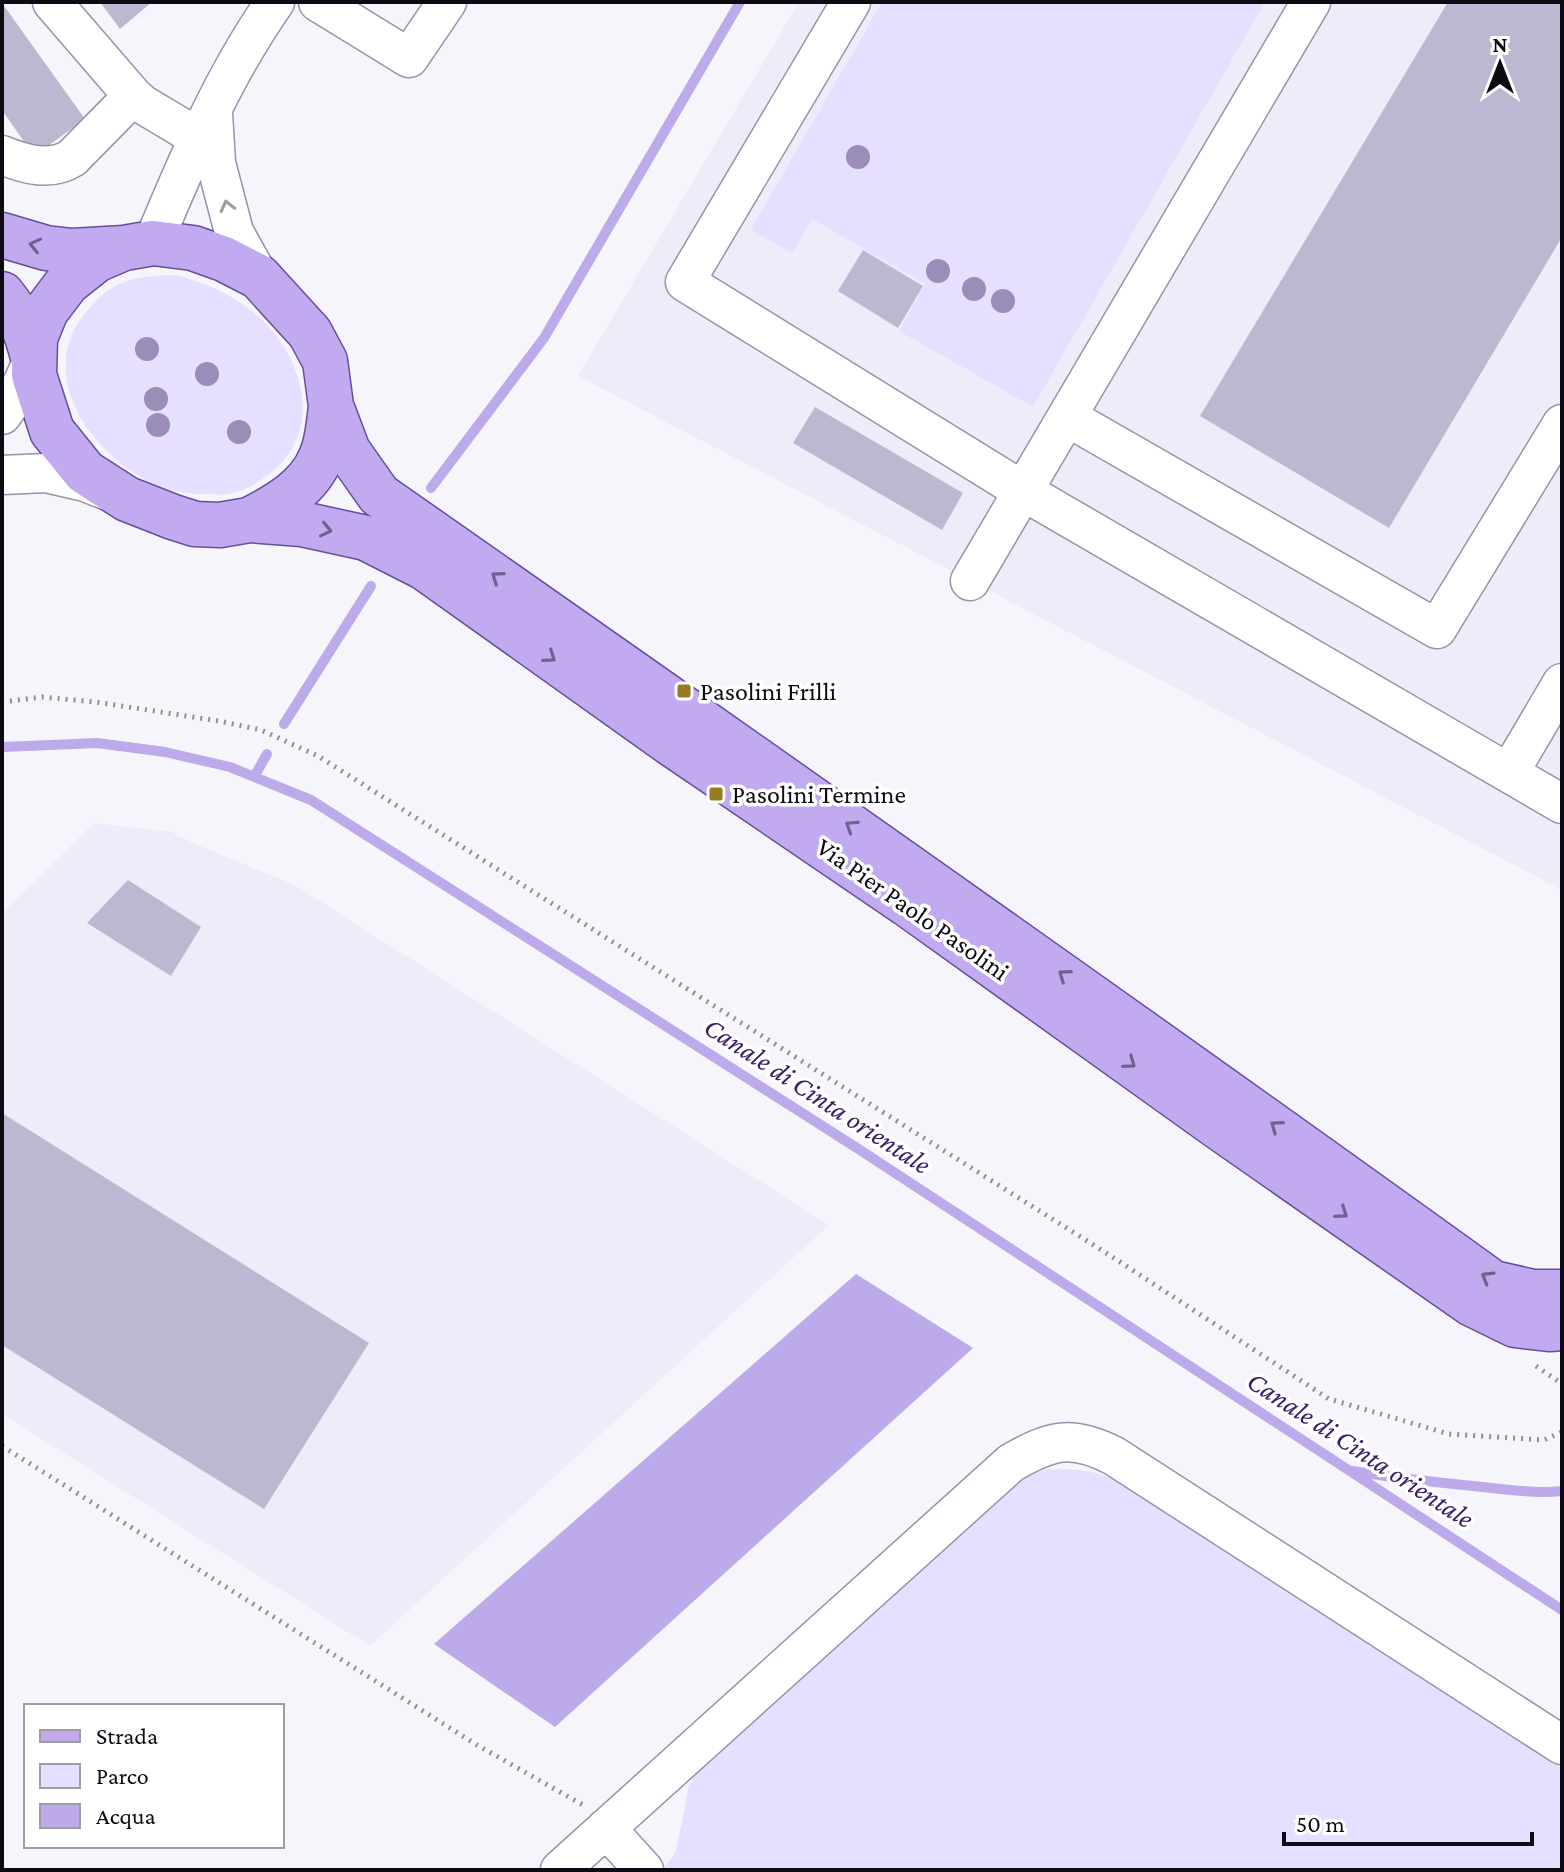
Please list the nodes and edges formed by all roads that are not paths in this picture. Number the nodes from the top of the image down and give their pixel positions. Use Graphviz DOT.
graph roads {
  1 [pos="52,2"];
  2 [pos="275,2"];
  3 [pos="318,2"];
  4 [pos="447,2"];
  5 [pos="851,2"];
  6 [pos="1311,2"];
  7 [pos="133,96"];
  8 [pos="206,122"];
  9 [pos="2,155"];
  10 [pos="2,235"];
  11 [pos="139,245"];
  12 [pos="259,277"];
  13 [pos="2,294"];
  14 [pos="33,357"];
  15 [pos="331,406"];
  16 [pos="2,415"];
  17 [pos="1067,417"];
  18 [pos="1562,424"];
  19 [pos="2,475"];
  20 [pos="1023,491"];
  21 [pos="127,499"];
  22 [pos="249,520"];
  23 [pos="970,581"];
  24 [pos="1562,683"];
  25 [pos="1509,773"];
  26 [pos="1562,804"];
  27 [pos="1562,1292"];
  28 [pos="1562,1328"];
  29 [pos="1562,1745"];
  30 [pos="596,1817"];
  31 [pos="560,1870"];
  32 [pos="644,1870"];
  1 -- 7 [label="street"];
  2 -- 8 [label="street"];
  3 -- 4 [label="street"];
  5 -- 20 [label="street"];
  6 -- 17 [label="street"];
  7 -- 8 [label="street"];
  7 -- 9 [label="street"];
  8 -- 11 [label="street"];
  12 -- 8 [label="street, one-way"];
  11 -- 10 [label="main road, Via Pier Paolo Pasolini, one-way"];
  11 -- 12 [label="main road, Via Pier Paolo Pasolini"];
  11 -- 14 [label="main road, Via Pier Paolo Pasolini"];
  12 -- 15 [label="main road, Via Pier Paolo Pasolini"];
  13 -- 14 [label="main road, Via Pier Paolo Pasolini"];
  14 -- 16 [label="street"];
  14 -- 21 [label="main road, Via Pier Paolo Pasolini"];
  15 -- 22 [label="main road, Via Pier Paolo Pasolini"];
  27 -- 15 [label="main road, Via Pier Paolo Pasolini, one-way"];
  17 -- 18 [label="street"];
  17 -- 20 [label="street"];
  19 -- 21 [label="street"];
  20 -- 23 [label="street"];
  20 -- 25 [label="street"];
  21 -- 22 [label="main road, Via Pier Paolo Pasolini"];
  22 -- 28 [label="main road, Via Pier Paolo Pasolini, one-way"];
  24 -- 25 [label="street"];
  25 -- 26 [label="street"];
  29 -- 30 [label="street"];
  30 -- 31 [label="street"];
  30 -- 32 [label="street"];
}
